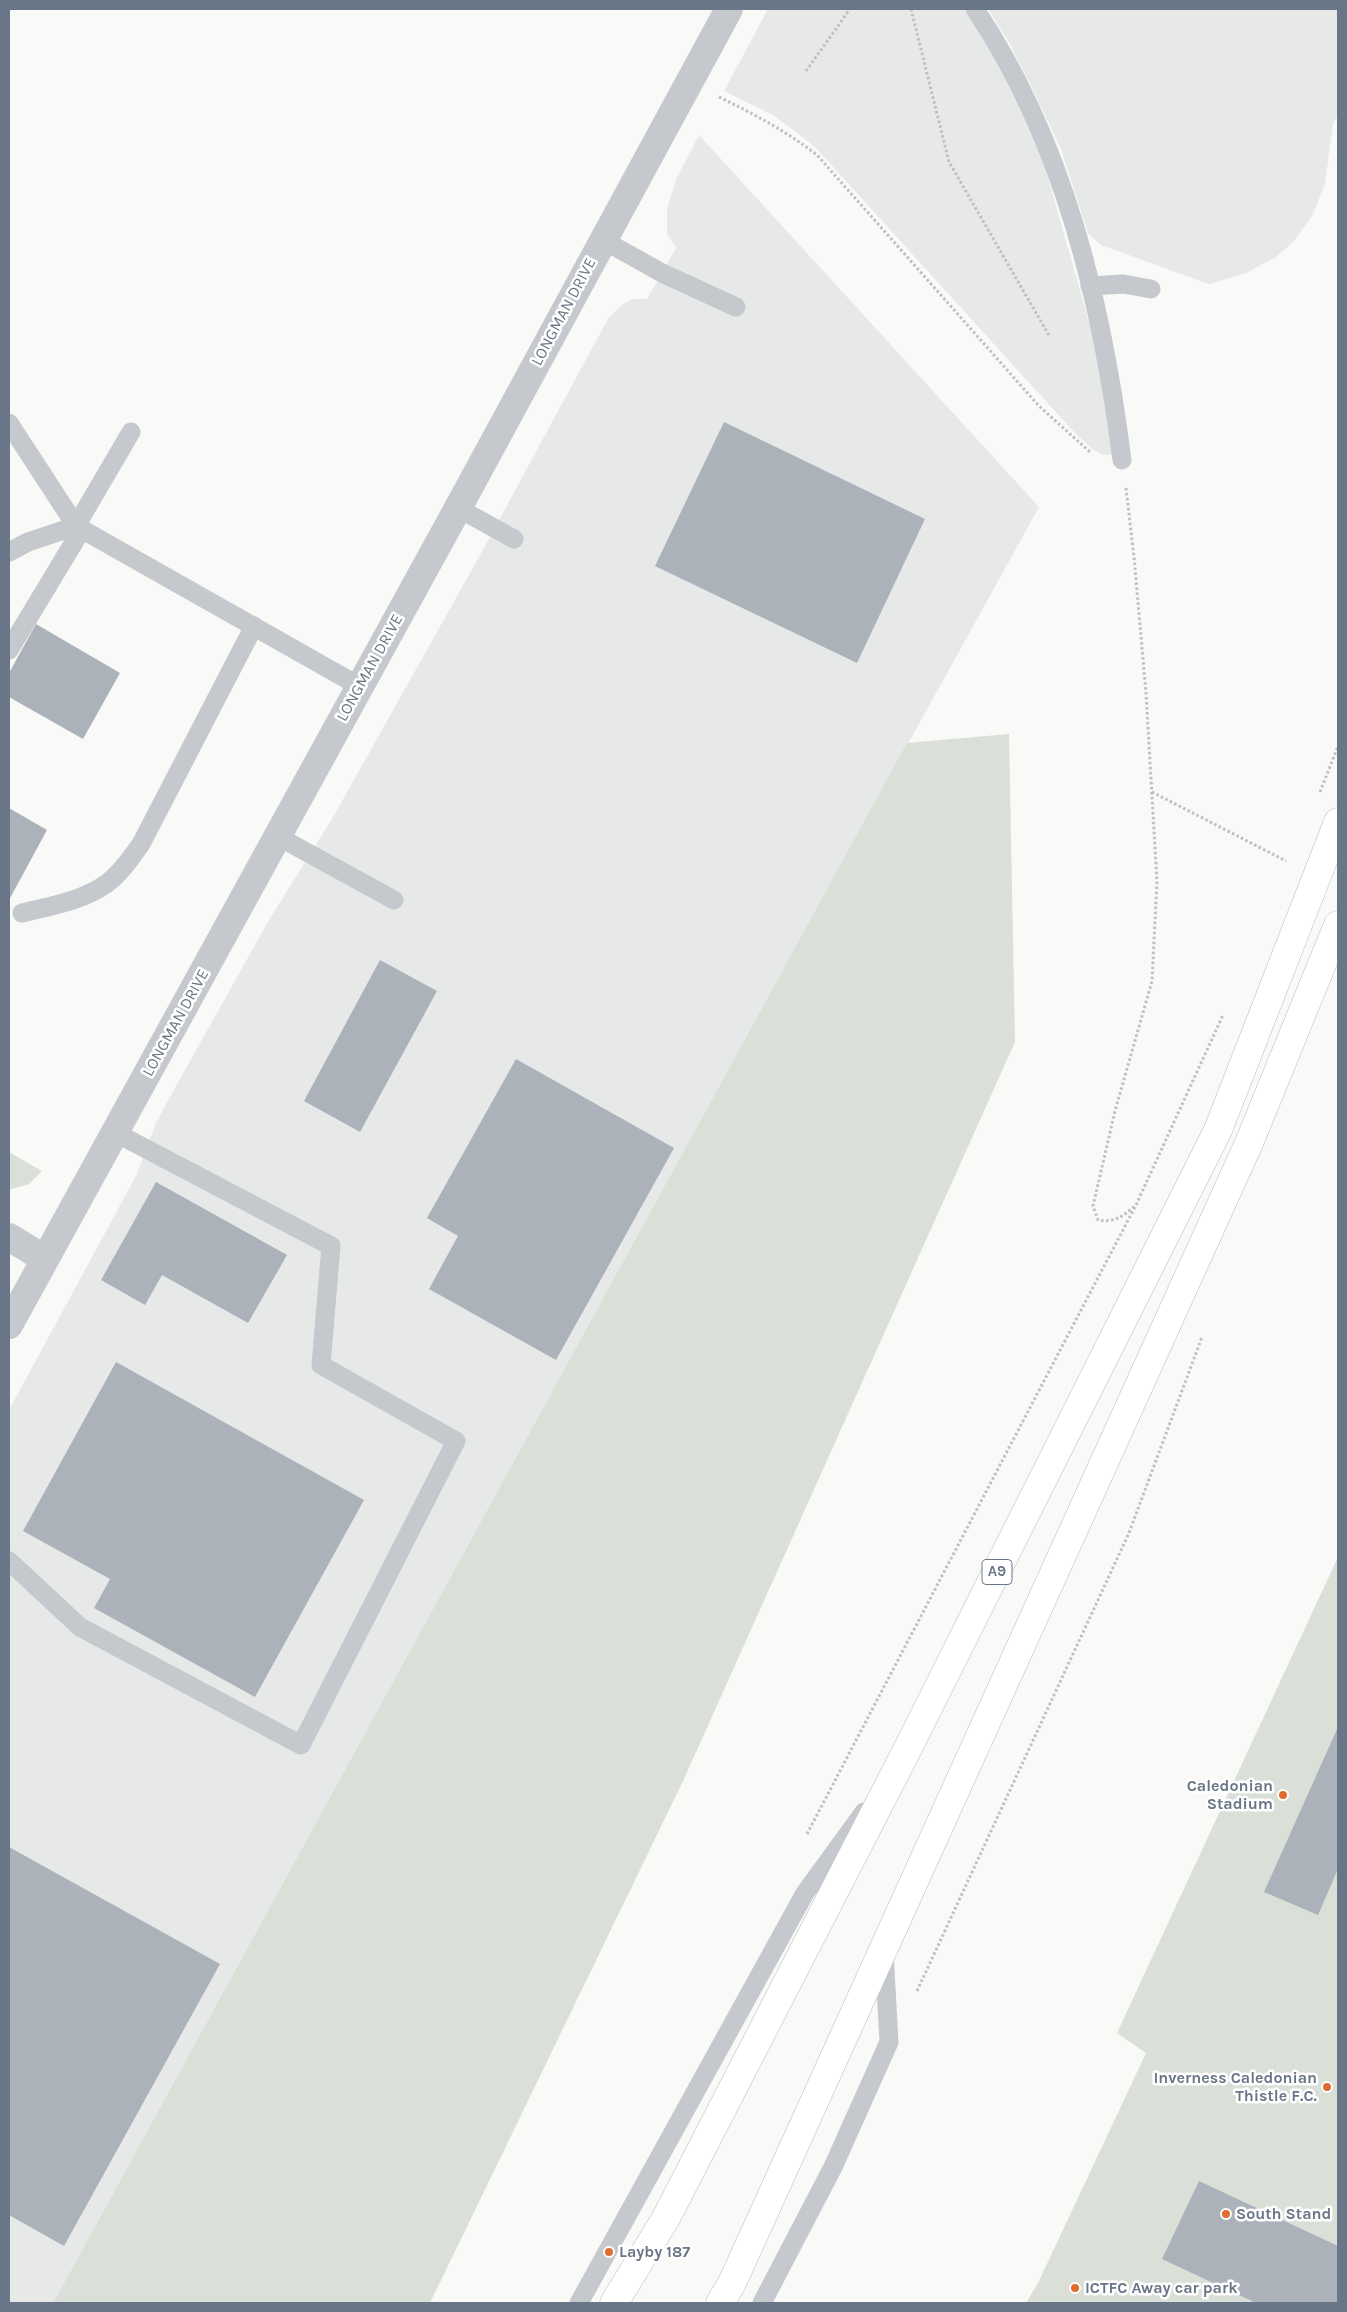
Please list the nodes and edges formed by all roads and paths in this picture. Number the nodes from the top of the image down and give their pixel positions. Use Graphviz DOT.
graph roads {
  1 [pos="729,9"];
  2 [pos="850,9"];
  3 [pos="911,9"];
  4 [pos="975,9"];
  5 [pos="806,71"];
  6 [pos="689,83"];
  7 [pos="603,240"];
  8 [pos="1090,286"];
  9 [pos="1151,289"];
  10 [pos="736,307"];
  11 [pos="1050,337"];
  12 [pos="9,423"];
  13 [pos="131,432"];
  14 [pos="1122,460"];
  15 [pos="458,508"];
  16 [pos="79,528"];
  17 [pos="514,538"];
  18 [pos="9,552"];
  19 [pos="254,626"];
  20 [pos="9,650"];
  21 [pos="359,686"];
  22 [pos="1151,791"];
  23 [pos="1338,822"];
  24 [pos="277,836"];
  25 [pos="1292,864"];
  26 [pos="394,900"];
  27 [pos="22,913"];
  28 [pos="1338,925"];
  29 [pos="116,1133"];
  30 [pos="9,1237"];
  31 [pos="45,1258"];
  32 [pos="9,1326"];
  33 [pos="1205,1328"];
  34 [pos="9,1561"];
  35 [pos="905,1754"];
  36 [pos="805,1839"];
  37 [pos="884,1948"];
  38 [pos="916,1994"];
  39 [pos="579,2303"];
  40 [pos="614,2303"];
  41 [pos="720,2303"];
  42 [pos="762,2303"];
  1 -- 6 [label="street, LONGMAN DRIVE"];
  2 -- 5 [label="path"];
  3 -- 11 [label="path"];
  4 -- 8 [label="lane"];
  6 -- 7 [label="street, LONGMAN DRIVE"];
  6 -- 14 [label="path"];
  7 -- 10 [label="lane"];
  7 -- 15 [label="street, LONGMAN DRIVE"];
  8 -- 9 [label="lane"];
  8 -- 14 [label="lane"];
  12 -- 16 [label="lane"];
  13 -- 16 [label="lane"];
  14 -- 22 [label="path"];
  15 -- 17 [label="lane"];
  15 -- 21 [label="street, LONGMAN DRIVE"];
  16 -- 18 [label="lane"];
  16 -- 19 [label="lane"];
  16 -- 20 [label="lane"];
  19 -- 21 [label="lane"];
  19 -- 27 [label="lane"];
  21 -- 24 [label="street, LONGMAN DRIVE"];
  22 -- 25 [label="path"];
  22 -- 36 [label="path"];
  23 -- 35 [label="highway, A9"];
  24 -- 26 [label="lane"];
  24 -- 29 [label="street, LONGMAN DRIVE"];
  28 -- 37 [label="highway"];
  29 -- 31 [label="street, LONGMAN DRIVE"];
  29 -- 34 [label="lane"];
  30 -- 31 [label="street"];
  31 -- 32 [label="street, LONGMAN DRIVE"];
  33 -- 38 [label="path"];
  35 -- 39 [label="lane"];
  35 -- 40 [label="highway, A9"];
  37 -- 41 [label="highway"];
  37 -- 42 [label="lane"];
}
